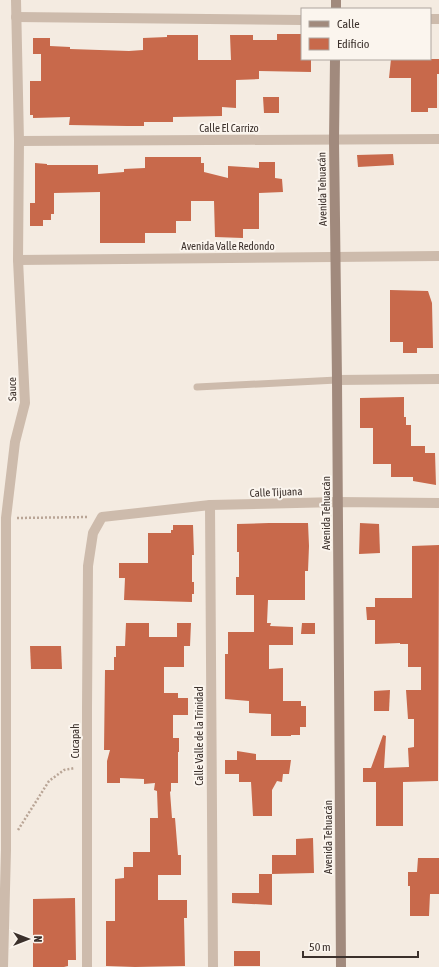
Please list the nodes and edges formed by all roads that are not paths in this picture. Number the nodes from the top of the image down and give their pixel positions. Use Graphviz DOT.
graph roads {
  1 [pos="16,0"];
  2 [pos="16,17"];
  3 [pos="301,20"];
  4 [pos="335,60"];
  5 [pos="439,139"];
  6 [pos="19,140"];
  7 [pos="334,140"];
  8 [pos="439,256"];
  9 [pos="335,257"];
  10 [pos="18,260"];
  11 [pos="439,379"];
  12 [pos="337,380"];
  13 [pos="197,387"];
  14 [pos="338,502"];
  15 [pos="439,503"];
  16 [pos="210,506"];
  17 [pos="102,517"];
  18 [pos="3,967"];
  19 [pos="87,967"];
  20 [pos="213,967"];
  21 [pos="341,967"];
  1 -- 2 [label="street, Sauce"];
  2 -- 3 [label="street"];
  2 -- 6 [label="street, Sauce"];
  4 -- 7 [label="street, Avenida Tehuacán"];
  5 -- 7 [label="street, Calle El Carrizo"];
  6 -- 7 [label="street, Calle El Carrizo"];
  6 -- 10 [label="street, Sauce"];
  7 -- 9 [label="street, Avenida Tehuacán"];
  8 -- 9 [label="street, Avenida Valle Redondo"];
  9 -- 10 [label="street, Avenida Valle Redondo"];
  9 -- 12 [label="street, Avenida Tehuacán"];
  10 -- 18 [label="street, Sauce"];
  11 -- 12 [label="street"];
  12 -- 13 [label="lane"];
  12 -- 14 [label="street, Avenida Tehuacán"];
  14 -- 15 [label="street, Calle Tijuana"];
  14 -- 16 [label="street, Calle Tijuana"];
  14 -- 21 [label="street, Avenida Tehuacán"];
  16 -- 17 [label="street, Calle Tijuana"];
  16 -- 20 [label="street, Calle Valle de la Trinidad"];
  17 -- 19 [label="street, Cucapah"];
}
